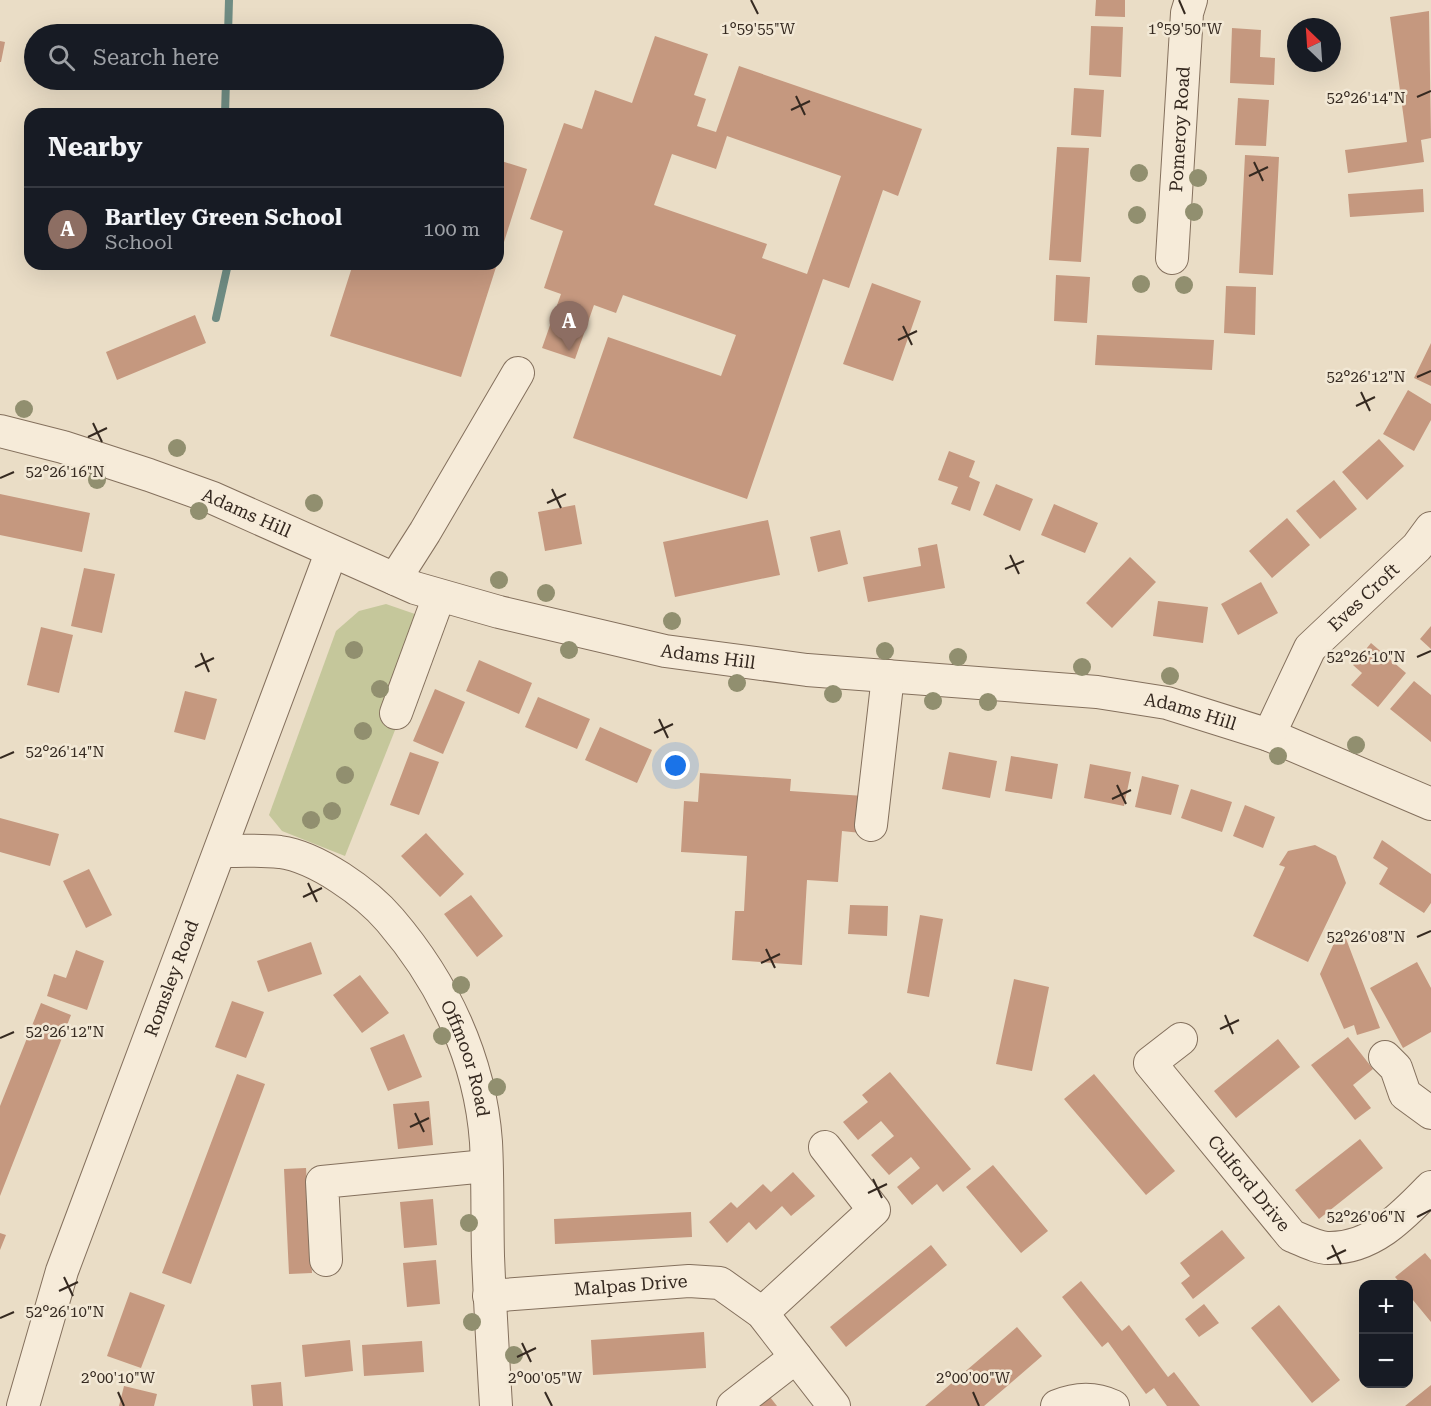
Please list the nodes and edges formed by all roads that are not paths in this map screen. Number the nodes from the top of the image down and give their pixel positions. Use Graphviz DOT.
graph roads {
  1 [pos="1191,0"];
  2 [pos="1172,258"];
  3 [pos="518,373"];
  4 [pos="0,431"];
  5 [pos="1431,528"];
  6 [pos="331,553"];
  7 [pos="394,579"];
  8 [pos="439,596"];
  9 [pos="888,676"];
  10 [pos="396,713"];
  11 [pos="1269,735"];
  12 [pos="1431,804"];
  13 [pos="871,825"];
  14 [pos="221,851"];
  15 [pos="1181,1039"];
  16 [pos="1385,1057"];
  17 [pos="1431,1113"];
  18 [pos="825,1147"];
  19 [pos="486,1166"];
  20 [pos="1431,1187"];
  21 [pos="326,1260"];
  22 [pos="489,1296"];
  23 [pos="762,1313"];
  24 [pos="796,1357"];
  25 [pos="23,1406"];
  26 [pos="496,1406"];
  27 [pos="733,1406"];
  28 [pos="834,1406"];
  29 [pos="1057,1406"];
  30 [pos="1113,1406"];
  1 -- 2 [label="street, Pomeroy Road"];
  3 -- 7 [label="street"];
  4 -- 6 [label="street, Adams Hill"];
  5 -- 11 [label="street, Eves Croft"];
  6 -- 7 [label="street, Adams Hill"];
  6 -- 14 [label="street, Romsley Road"];
  7 -- 8 [label="street, Adams Hill"];
  8 -- 9 [label="street, Adams Hill"];
  8 -- 10 [label="street"];
  9 -- 11 [label="street, Adams Hill"];
  9 -- 13 [label="street"];
  11 -- 12 [label="street, Adams Hill"];
  14 -- 19 [label="street, Offmoor Road"];
  14 -- 25 [label="street, Romsley Road"];
  15 -- 20 [label="street, Culford Drive"];
  16 -- 17 [label="street"];
  18 -- 23 [label="street"];
  19 -- 21 [label="street"];
  19 -- 22 [label="street, Offmoor Road"];
  22 -- 23 [label="street, Malpas Drive"];
  22 -- 26 [label="street, Offmoor Road"];
  23 -- 24 [label="street, Malpas Drive"];
  24 -- 27 [label="street"];
  24 -- 28 [label="street, Malpas Drive"];
  29 -- 30 [label="street"];
}
